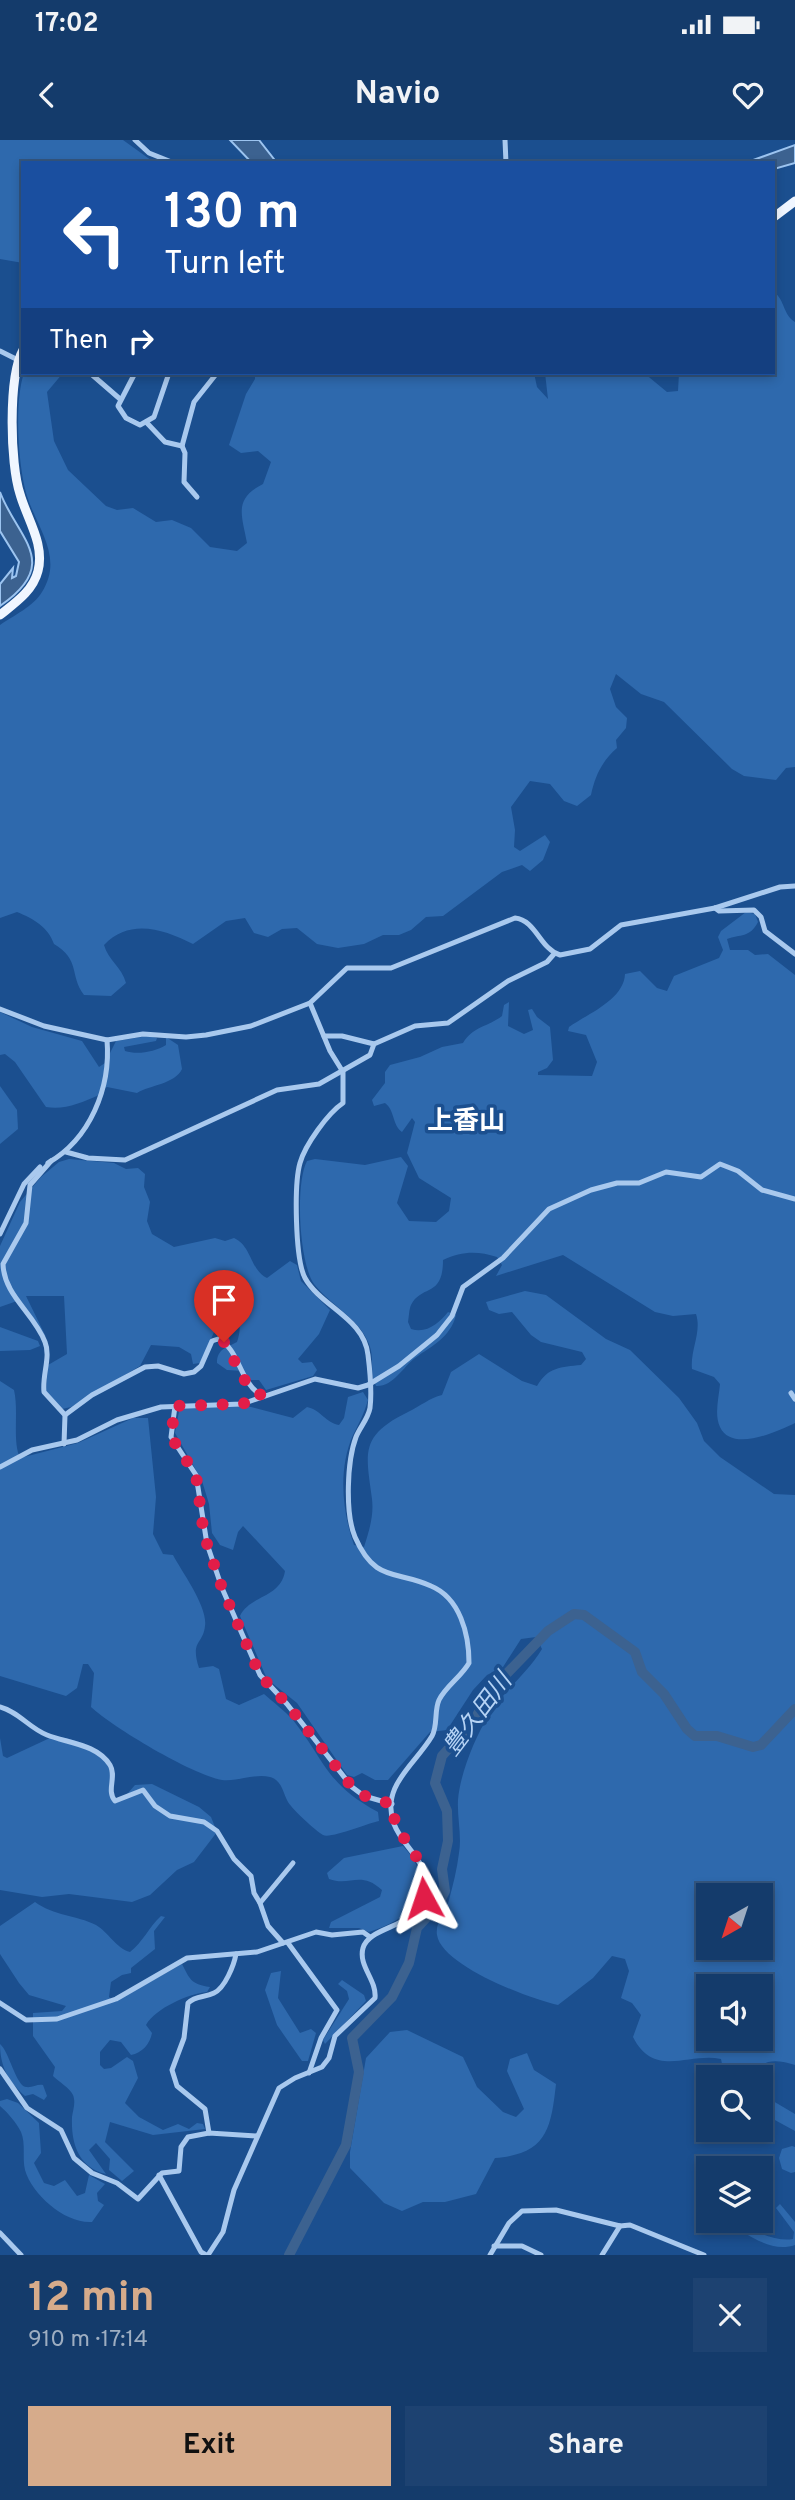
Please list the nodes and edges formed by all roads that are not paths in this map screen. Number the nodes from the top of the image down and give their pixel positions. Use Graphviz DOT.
graph roads {
  1 [pos="135,140"];
  2 [pos="505,140"];
  3 [pos="169,161"];
  4 [pos="506,161"];
  5 [pos="795,201"];
  6 [pos="775,216"];
  7 [pos="0,351"];
  8 [pos="21,354"];
  9 [pos="18,360"];
  10 [pos="92,375"];
  11 [pos="134,375"];
  12 [pos="168,375"];
  13 [pos="215,375"];
  14 [pos="120,399"];
  15 [pos="148,423"];
  16 [pos="182,446"];
  17 [pos="197,497"];
  18 [pos="0,615"];
  19 [pos="795,886"];
  20 [pos="715,908"];
  21 [pos="554,954"];
  22 [pos="795,954"];
  23 [pos="310,1003"];
  24 [pos="0,1009"];
  25 [pos="324,1036"];
  26 [pos="107,1041"];
  27 [pos="374,1044"];
  28 [pos="343,1072"];
  29 [pos="66,1152"];
  30 [pos="51,1161"];
  31 [pos="795,1199"];
  32 [pos="0,1234"];
  33 [pos="368,1385"];
  34 [pos="791,1393"];
  35 [pos="262,1396"];
  36 [pos="795,1399"];
  37 [pos="175,1406"];
  38 [pos="65,1415"];
  39 [pos="64,1444"];
  40 [pos="0,1467"];
  41 [pos="0,1707"];
  42 [pos="392,1804"];
  43 [pos="293,1863"];
  44 [pos="260,1903"];
  45 [pos="370,1937"];
  46 [pos="285,1942"];
  47 [pos="236,1954"];
  48 [pos="0,2003"];
  49 [pos="0,2068"];
  50 [pos="309,2073"];
  51 [pos="209,2133"];
  52 [pos="257,2136"];
  53 [pos="159,2175"];
  54 [pos="620,2226"];
  55 [pos="0,2233"];
  56 [pos="494,2246"];
  57 [pos="21,2255"];
  58 [pos="207,2255"];
  59 [pos="490,2255"];
  60 [pos="541,2255"];
  61 [pos="602,2255"];
  62 [pos="704,2255"];
  1 -- 3 [label="street"];
  2 -- 4 [label="street"];
  5 -- 6 [label="main road"];
  7 -- 9 [label="street"];
  8 -- 9 [label="main road"];
  9 -- 18 [label="main road"];
  10 -- 14 [label="street"];
  11 -- 14 [label="street"];
  12 -- 15 [label="street"];
  13 -- 16 [label="street"];
  14 -- 15 [label="street"];
  15 -- 16 [label="street"];
  16 -- 17 [label="street"];
  19 -- 20 [label="street"];
  20 -- 21 [label="street"];
  20 -- 22 [label="street"];
  21 -- 23 [label="street"];
  21 -- 27 [label="street"];
  23 -- 25 [label="street"];
  23 -- 26 [label="street"];
  24 -- 26 [label="street"];
  25 -- 27 [label="street"];
  25 -- 28 [label="street"];
  26 -- 29 [label="street"];
  27 -- 28 [label="street"];
  28 -- 29 [label="street"];
  28 -- 33 [label="street"];
  29 -- 30 [label="street"];
  30 -- 32 [label="street"];
  30 -- 38 [label="street"];
  31 -- 33 [label="street"];
  33 -- 35 [label="street"];
  33 -- 42 [label="street"];
  34 -- 36 [label="street"];
  35 -- 37 [label="street"];
  35 -- 38 [label="street"];
  37 -- 39 [label="street"];
  37 -- 42 [label="street"];
  38 -- 39 [label="street"];
  39 -- 40 [label="street"];
  41 -- 44 [label="street"];
  42 -- 45 [label="street"];
  43 -- 44 [label="street"];
  44 -- 46 [label="street"];
  45 -- 46 [label="street"];
  45 -- 50 [label="street"];
  46 -- 47 [label="street"];
  46 -- 50 [label="street"];
  47 -- 48 [label="street"];
  47 -- 51 [label="street"];
  49 -- 53 [label="street"];
  50 -- 52 [label="street"];
  51 -- 52 [label="street"];
  51 -- 53 [label="street"];
  52 -- 58 [label="street"];
  53 -- 58 [label="street"];
  54 -- 56 [label="street"];
  54 -- 61 [label="street"];
  54 -- 62 [label="street"];
  55 -- 57 [label="street"];
  56 -- 59 [label="street"];
  56 -- 60 [label="street"];
}
